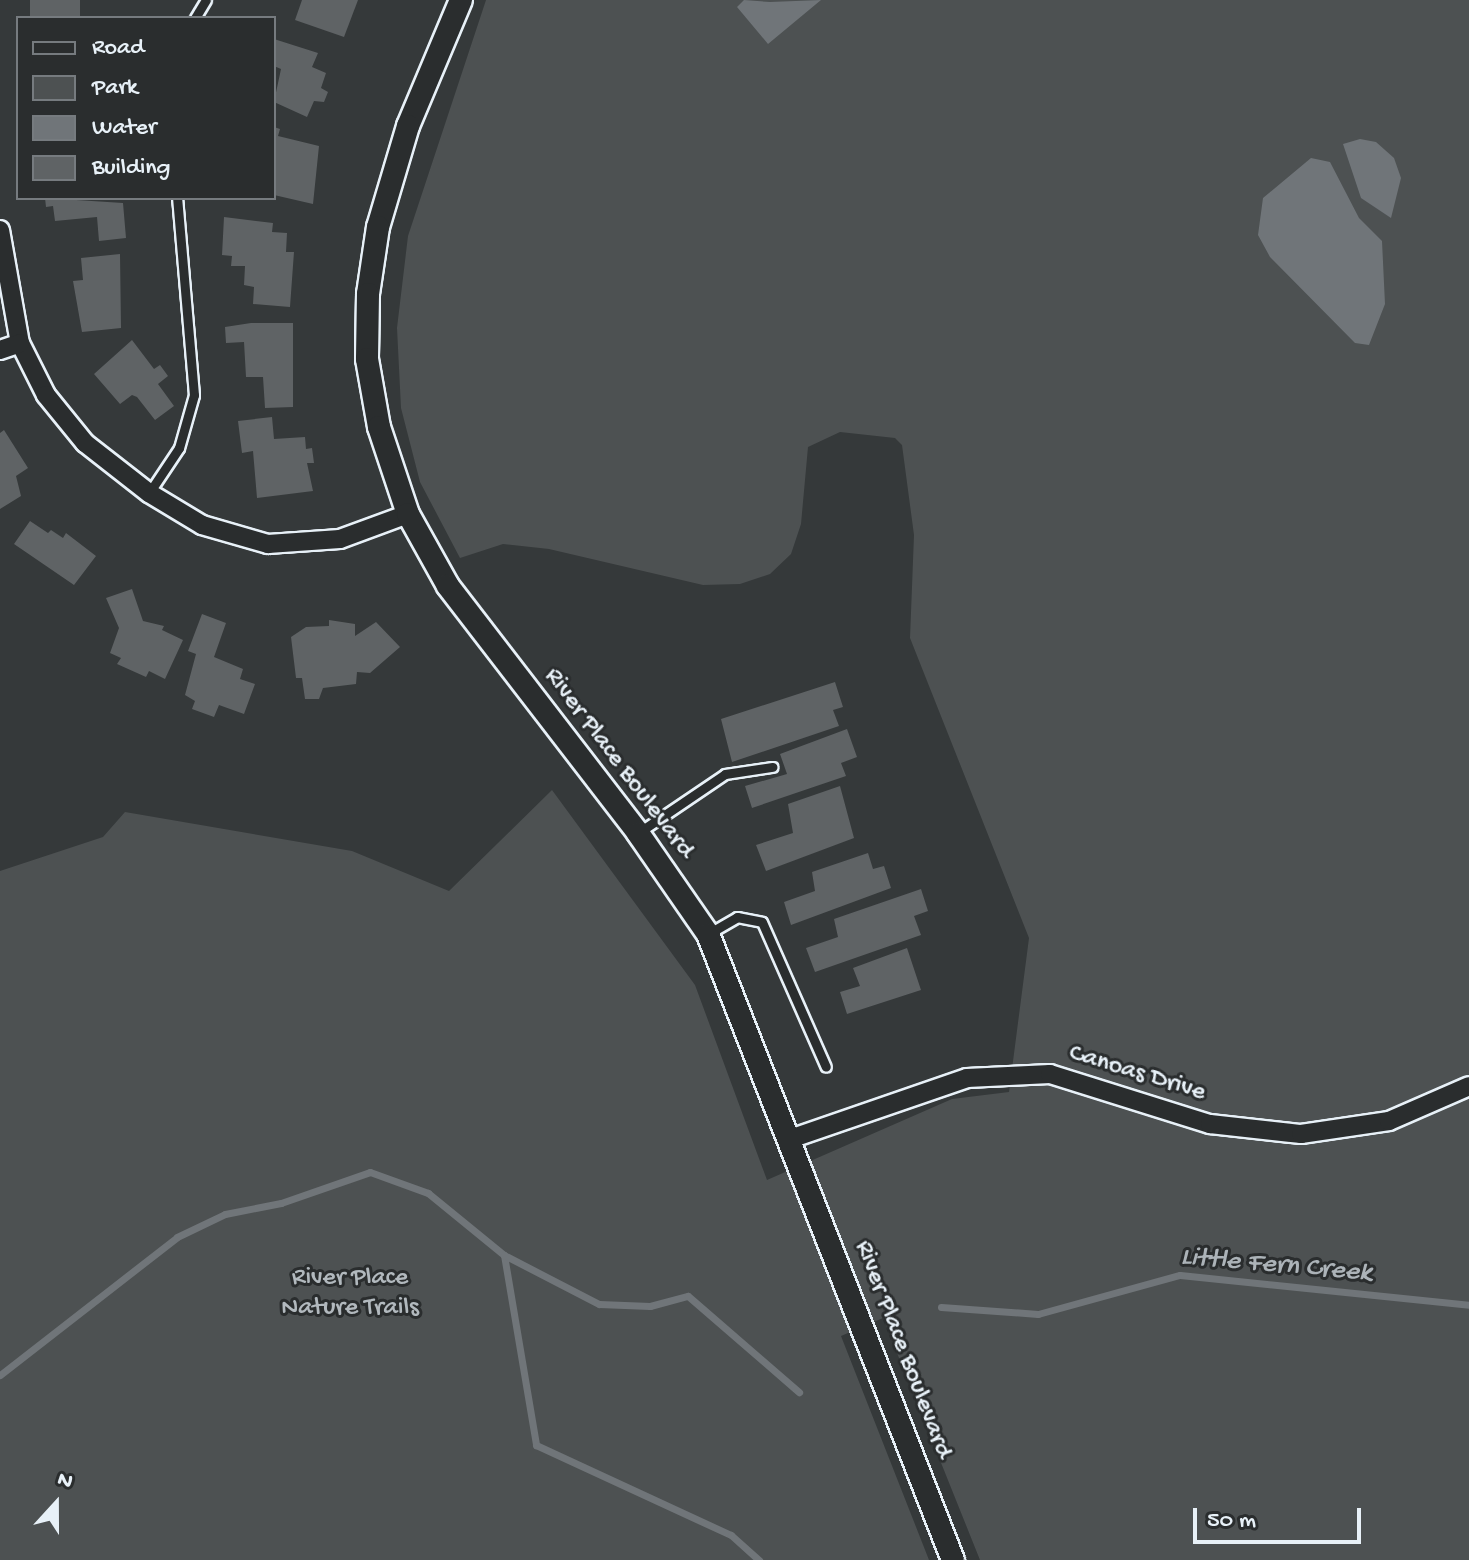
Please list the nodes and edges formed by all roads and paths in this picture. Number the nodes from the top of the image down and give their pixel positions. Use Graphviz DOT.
graph roads {
  1 [pos="461,0"];
  2 [pos="177,200"];
  3 [pos="0,230"];
  4 [pos="20,343"];
  5 [pos="0,350"];
  6 [pos="149,493"];
  7 [pos="408,514"];
  8 [pos="772,767"];
  9 [pos="638,833"];
  10 [pos="708,934"];
  11 [pos="826,1067"];
  12 [pos="1469,1086"];
  13 [pos="790,1139"];
  14 [pos="953,1560"];
  1 -- 7 [label="street, River Place Boulevard"];
  2 -- 6 [label="lane"];
  3 -- 4 [label="street"];
  4 -- 5 [label="street"];
  4 -- 6 [label="street"];
  6 -- 7 [label="street"];
  7 -- 9 [label="street, River Place Boulevard"];
  8 -- 9 [label="lane"];
  9 -- 10 [label="street, River Place Boulevard"];
  10 -- 11 [label="lane"];
  10 -- 13 [label="street, River Place Boulevard"];
  12 -- 13 [label="street, Canoas Drive"];
  13 -- 14 [label="street, River Place Boulevard"];
}
